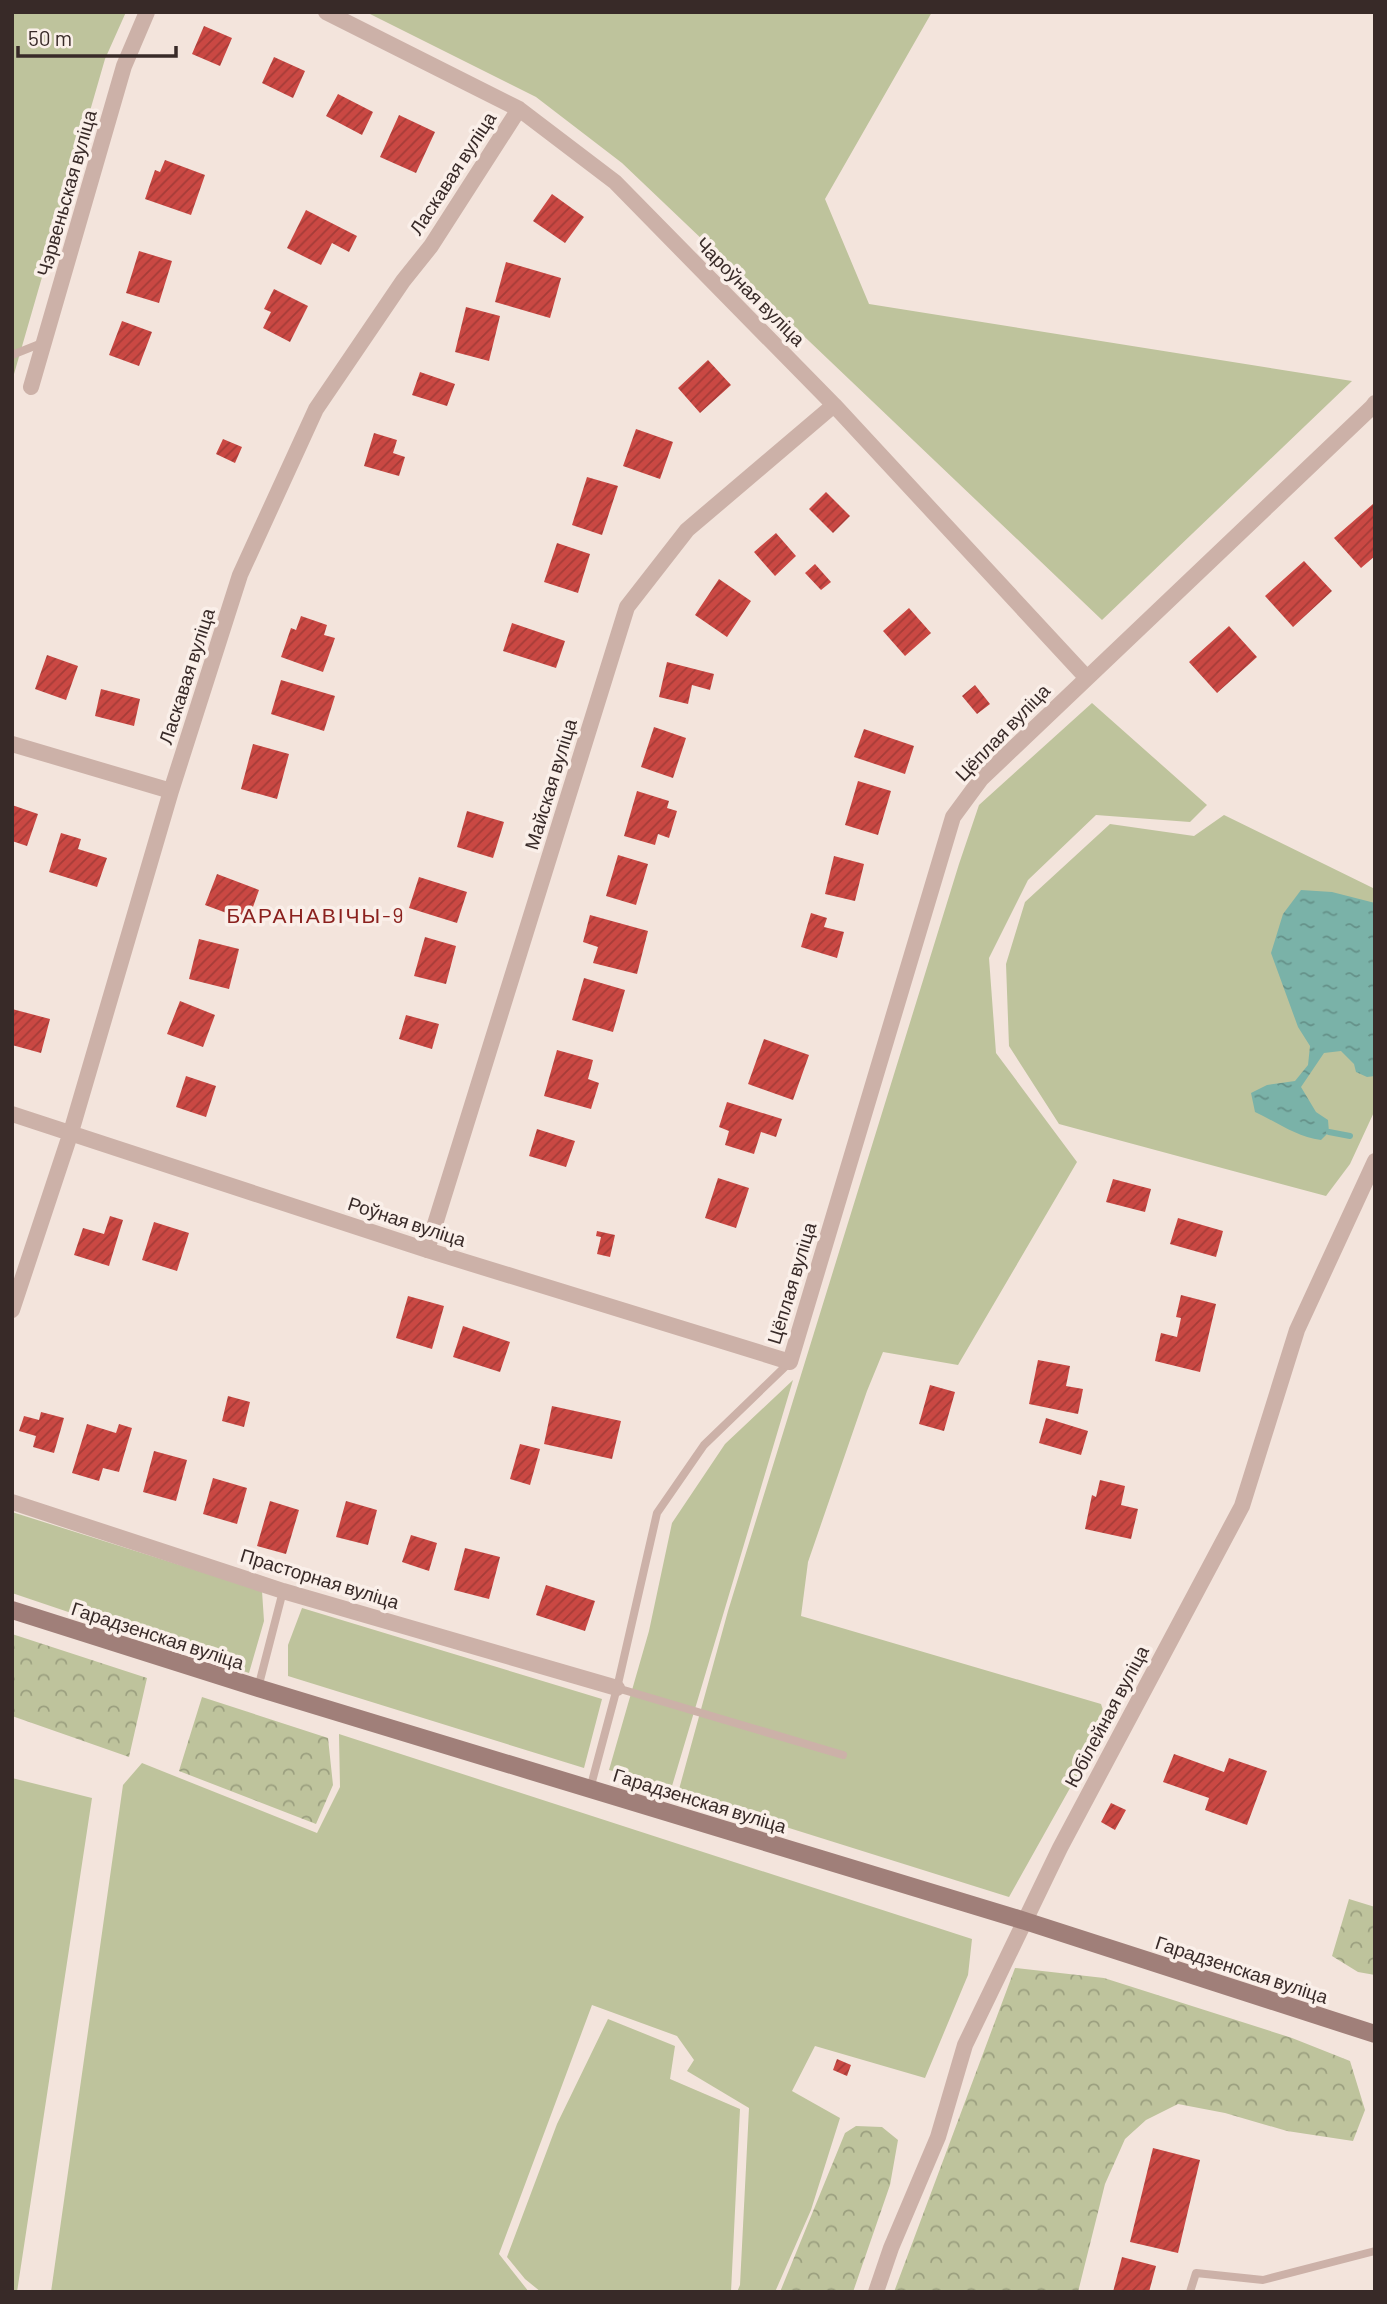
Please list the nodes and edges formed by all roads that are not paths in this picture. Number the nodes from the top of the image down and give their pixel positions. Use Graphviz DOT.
graph roads {
  1 [pos="147,12"];
  2 [pos="326,12"];
  3 [pos="519,109"];
  4 [pos="44,342"];
  5 [pos="12,355"];
  6 [pos="31,387"];
  7 [pos="1375,403"];
  8 [pos="834,405"];
  9 [pos="1086,677"];
  10 [pos="12,744"];
  11 [pos="171,791"];
  12 [pos="12,1114"];
  13 [pos="71,1132"];
  14 [pos="1375,1161"];
  15 [pos="427,1250"];
  16 [pos="12,1310"];
  17 [pos="790,1362"];
  18 [pos="12,1502"];
  19 [pos="283,1591"];
  20 [pos="12,1610"];
  21 [pos="258,1688"];
  22 [pos="617,1688"];
  23 [pos="843,1755"];
  24 [pos="590,1789"];
  25 [pos="1025,1921"];
  26 [pos="1375,2034"];
  27 [pos="1375,2251"];
  28 [pos="876,2292"];
  29 [pos="1191,2292"];
  1 -- 4 [label="street, Чэрвеньская вуліца"];
  2 -- 3 [label="street, Чароўная вуліца"];
  3 -- 8 [label="street, Чароўная вуліца"];
  3 -- 11 [label="street, Ласкавая вуліца"];
  4 -- 5 [label="lane"];
  4 -- 6 [label="street, Чэрвеньская вуліца"];
  7 -- 9 [label="street, Цёплая вуліца"];
  8 -- 9 [label="street, Чароўная вуліца"];
  8 -- 15 [label="street, Майская вуліца"];
  9 -- 17 [label="street, Цёплая вуліца"];
  10 -- 11 [label="street"];
  11 -- 13 [label="street, Ласкавая вуліца"];
  12 -- 13 [label="street, Роўная вуліца"];
  13 -- 15 [label="street, Роўная вуліца"];
  13 -- 16 [label="street, Ласкавая вуліца"];
  14 -- 25 [label="street, Юбілейная вуліца"];
  15 -- 17 [label="street, Роўная вуліца"];
  17 -- 22 [label="lane"];
  18 -- 19 [label="street, Прасторная вуліца"];
  19 -- 21 [label="lane"];
  19 -- 22 [label="street, Прасторная вуліца"];
  20 -- 21 [label="main road, Гарадзенская вуліца"];
  21 -- 24 [label="main road, Гарадзенская вуліца"];
  22 -- 23 [label="lane"];
  22 -- 24 [label="lane"];
  24 -- 25 [label="main road, Гарадзенская вуліца"];
  25 -- 26 [label="main road, Гарадзенская вуліца"];
  25 -- 28 [label="street, Юбілейная вуліца"];
  27 -- 29 [label="lane"];
}
